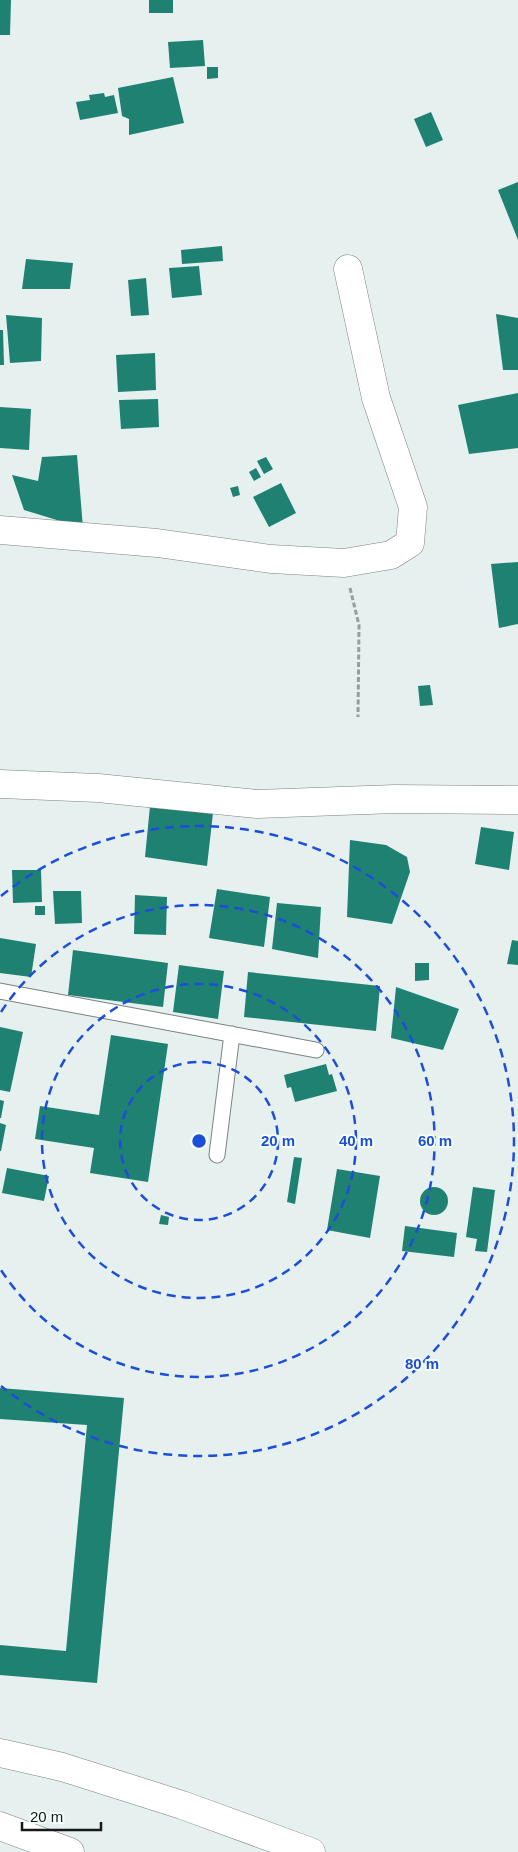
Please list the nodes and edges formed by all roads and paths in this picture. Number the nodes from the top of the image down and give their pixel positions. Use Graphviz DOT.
graph roads {
  1 [pos="348,269"];
  2 [pos="0,530"];
  3 [pos="344,563"];
  4 [pos="358,717"];
  5 [pos="0,784"];
  6 [pos="518,800"];
  7 [pos="0,991"];
  8 [pos="232,1034"];
  9 [pos="316,1050"];
  10 [pos="218,1155"];
  11 [pos="0,1753"];
  12 [pos="0,1826"];
  13 [pos="70,1852"];
  14 [pos="311,1852"];
  1 -- 3 [label="street"];
  2 -- 3 [label="street"];
  3 -- 4 [label="path"];
  5 -- 6 [label="street"];
  7 -- 8 [label="lane"];
  8 -- 9 [label="lane"];
  8 -- 10 [label="lane"];
  11 -- 14 [label="street"];
  12 -- 13 [label="street"];
}
